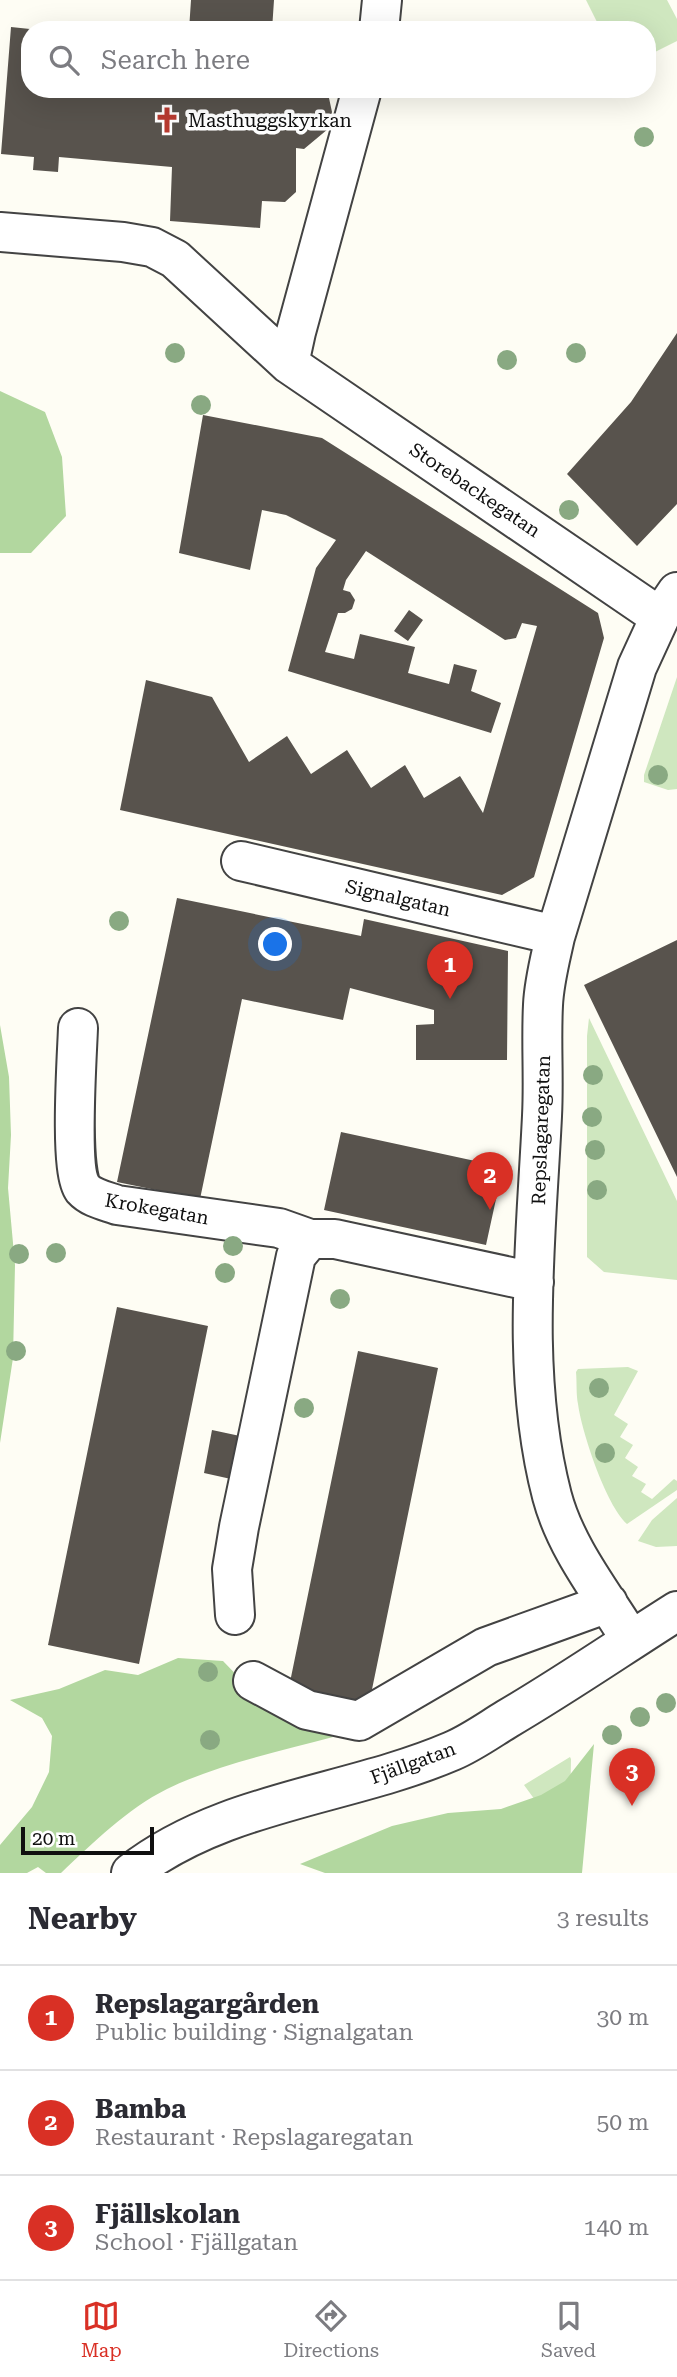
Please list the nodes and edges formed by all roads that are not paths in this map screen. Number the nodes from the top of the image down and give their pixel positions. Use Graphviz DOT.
graph roads {
  1 [pos="382,0"];
  2 [pos="380,21"];
  3 [pos="360,98"];
  4 [pos="0,232"];
  5 [pos="289,364"];
  6 [pos="668,604"];
  7 [pos="241,861"];
  8 [pos="555,937"];
  9 [pos="78,1028"];
  10 [pos="310,1239"];
  11 [pos="534,1282"];
  12 [pos="608,1603"];
  13 [pos="677,1611"];
  14 [pos="235,1615"];
  15 [pos="631,1640"];
  16 [pos="253,1681"];
  17 [pos="131,1873"];
  1 -- 2 [label="street"];
  3 -- 5 [label="street"];
  4 -- 5 [label="street, Storebackegatan"];
  5 -- 6 [label="street, Storebackegatan"];
  6 -- 8 [label="street, Repslagaregatan"];
  7 -- 8 [label="street, Signalgatan"];
  8 -- 11 [label="street, Repslagaregatan"];
  9 -- 10 [label="street, Krokegatan"];
  10 -- 11 [label="street, Krokegatan"];
  10 -- 14 [label="street"];
  11 -- 12 [label="street, Repslagaregatan"];
  12 -- 15 [label="street, Repslagaregatan"];
  12 -- 16 [label="street"];
  13 -- 15 [label="street, Fjällgatan"];
  15 -- 17 [label="street, Fjällgatan"];
}
